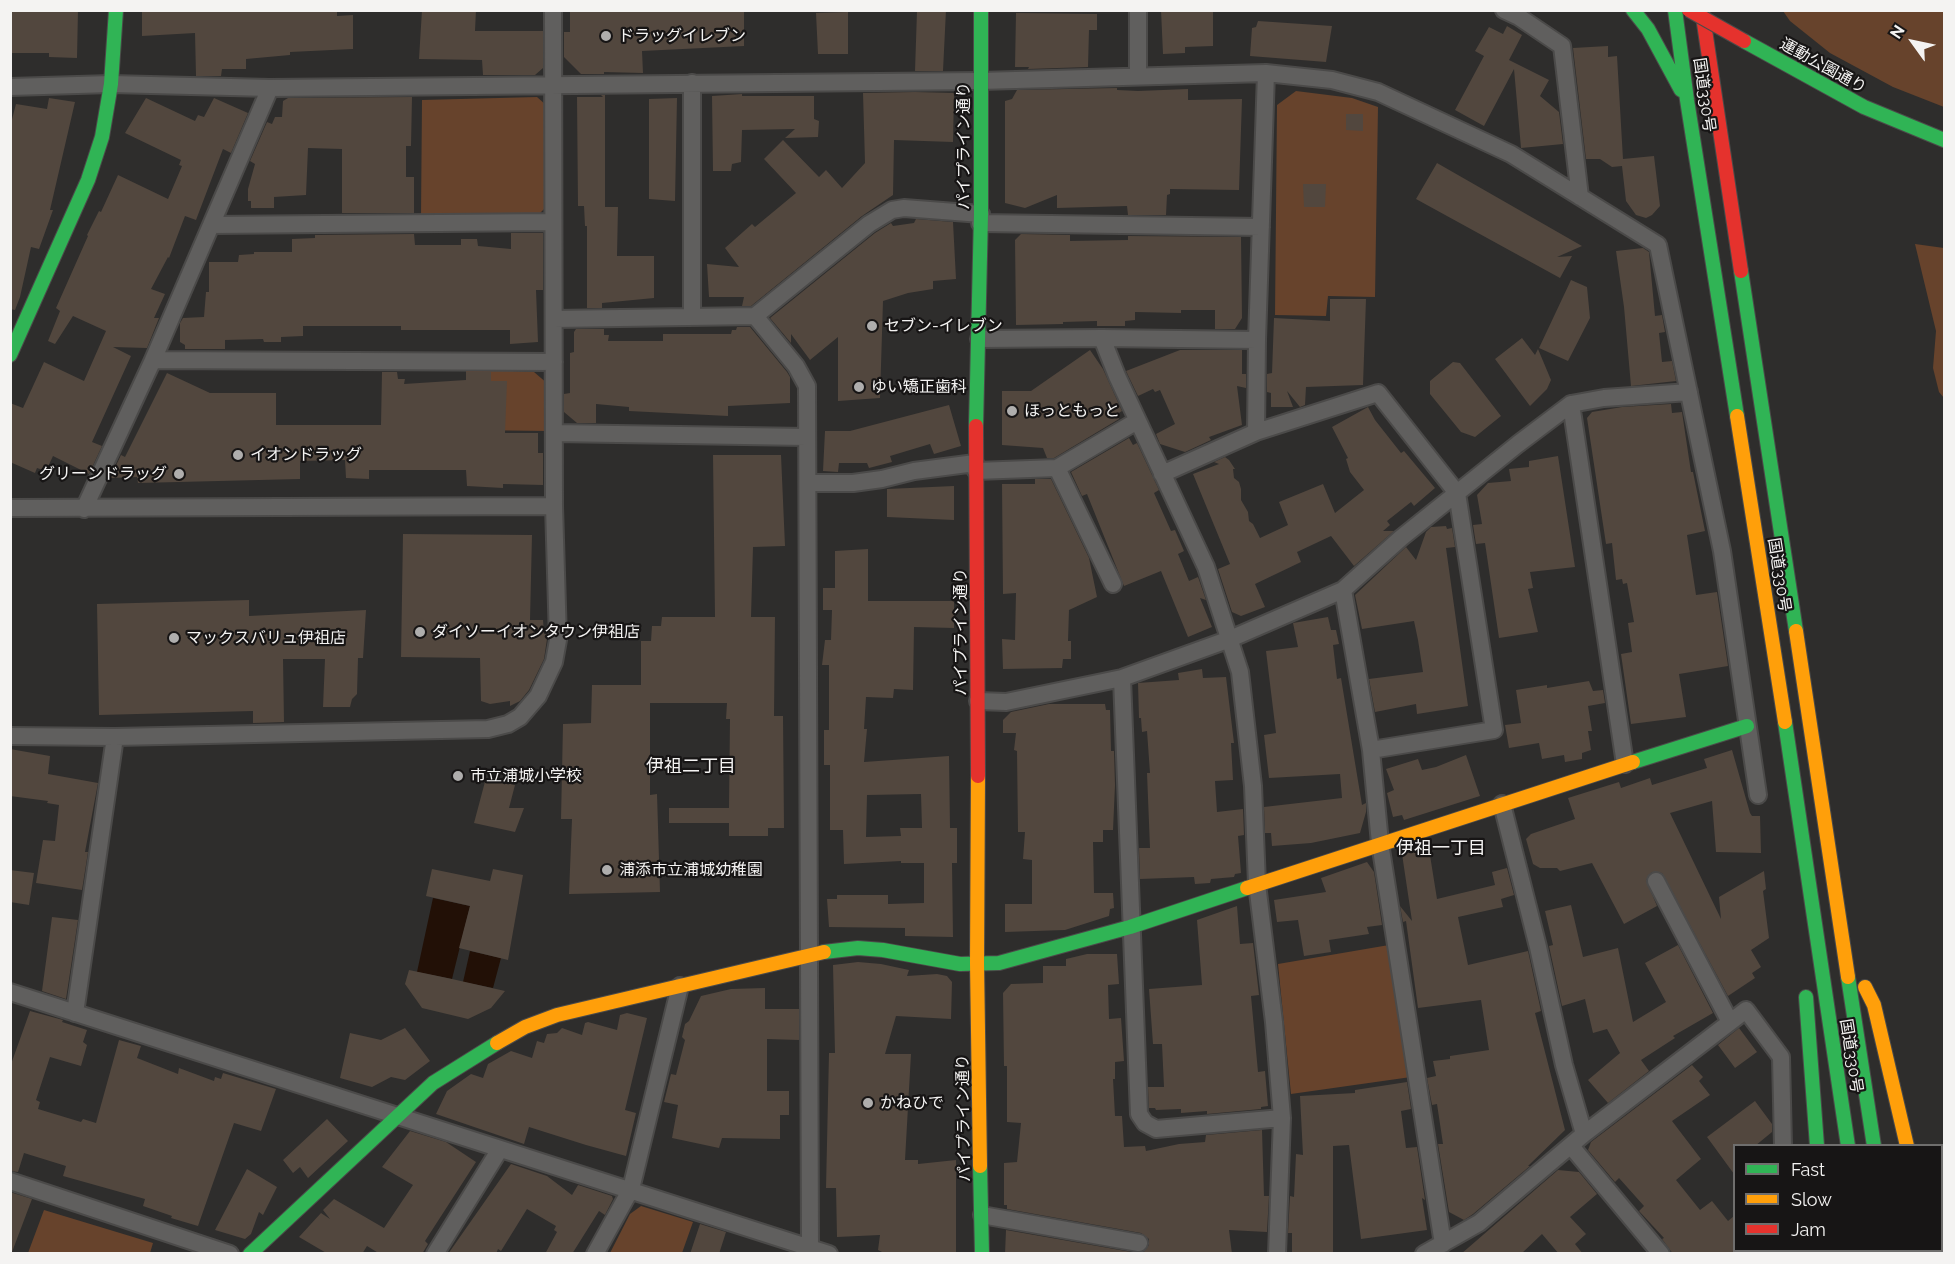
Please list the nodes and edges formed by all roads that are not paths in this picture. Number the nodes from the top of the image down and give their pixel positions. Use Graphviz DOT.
graph roads {
  1 [pos="116,10"];
  2 [pos="553,10"];
  3 [pos="981,10"];
  4 [pos="1138,10"];
  5 [pos="1504,10"];
  6 [pos="1633,10"];
  7 [pos="1675,10"];
  8 [pos="1689,10"];
  9 [pos="1702,10"];
  10 [pos="1266,73"];
  11 [pos="1138,76"];
  12 [pos="980,81"];
  13 [pos="692,83"];
  14 [pos="111,84"];
  15 [pos="553,84"];
  16 [pos="10,87"];
  17 [pos="270,88"];
  18 [pos="1687,100"];
  19 [pos="1944,140"];
  20 [pos="1580,197"];
  21 [pos="981,218"];
  22 [pos="554,222"];
  23 [pos="212,225"];
  24 [pos="1261,226"];
  25 [pos="692,316"];
  26 [pos="755,316"];
  27 [pos="554,319"];
  28 [pos="1102,338"];
  29 [pos="979,339"];
  30 [pos="1257,340"];
  31 [pos="10,355"];
  32 [pos="153,360"];
  33 [pos="554,362"];
  34 [pos="1689,392"];
  35 [pos="1571,404"];
  36 [pos="1137,421"];
  37 [pos="1256,432"];
  38 [pos="554,433"];
  39 [pos="806,437"];
  40 [pos="976,467"];
  41 [pos="1057,468"];
  42 [pos="1162,474"];
  43 [pos="808,483"];
  44 [pos="1456,493"];
  45 [pos="554,506"];
  46 [pos="10,508"];
  47 [pos="84,509"];
  48 [pos="1113,584"];
  49 [pos="1343,590"];
  50 [pos="1230,639"];
  51 [pos="1122,678"];
  52 [pos="978,701"];
  53 [pos="1747,726"];
  54 [pos="10,736"];
  55 [pos="115,737"];
  56 [pos="1371,750"];
  57 [pos="1625,765"];
  58 [pos="1758,795"];
  59 [pos="1502,804"];
  60 [pos="1380,843"];
  61 [pos="1656,881"];
  62 [pos="1257,884"];
  63 [pos="1812,908"];
  64 [pos="1130,927"];
  65 [pos="1803,940"];
  66 [pos="1845,949"];
  67 [pos="810,956"];
  68 [pos="977,963"];
  69 [pos="1805,983"];
  70 [pos="680,986"];
  71 [pos="10,992"];
  72 [pos="75,1013"];
  73 [pos="1730,1022"];
  74 [pos="397,1116"];
  75 [pos="1282,1118"];
  76 [pos="1584,1134"];
  77 [pos="1783,1144"];
  78 [pos="1817,1144"];
  79 [pos="1848,1144"];
  80 [pos="1874,1144"];
  81 [pos="1907,1144"];
  82 [pos="1571,1146"];
  83 [pos="500,1149"];
  84 [pos="10,1181"];
  85 [pos="631,1189"];
  86 [pos="982,1215"];
  87 [pos="1139,1243"];
  88 [pos="1443,1244"];
  89 [pos="810,1248"];
  90 [pos="231,1254"];
  91 [pos="250,1254"];
  92 [pos="435,1254"];
  93 [pos="595,1254"];
  94 [pos="829,1254"];
  95 [pos="982,1254"];
  96 [pos="1277,1254"];
  97 [pos="1424,1254"];
  98 [pos="1661,1254"];
  1 -- 14 [label="main road"];
  2 -- 15 [label="street"];
  3 -- 12 [label="main road, パイプライン通り"];
  4 -- 11 [label="street"];
  5 -- 20 [label="street"];
  6 -- 18 [label="main road"];
  7 -- 18 [label="main road, 国道330号"];
  8 -- 19 [label="main road, 運動公園通り, bridge"];
  9 -- 66 [label="main road, 国道330号"];
  10 -- 11 [label="street"];
  10 -- 20 [label="street"];
  10 -- 24 [label="street"];
  11 -- 12 [label="street"];
  12 -- 13 [label="street"];
  12 -- 21 [label="main road, パイプライン通り"];
  13 -- 15 [label="street"];
  13 -- 25 [label="street"];
  14 -- 16 [label="street"];
  14 -- 17 [label="street"];
  14 -- 31 [label="main road"];
  15 -- 17 [label="street"];
  15 -- 22 [label="street"];
  17 -- 23 [label="street"];
  18 -- 63 [label="main road, 国道330号"];
  20 -- 34 [label="street"];
  21 -- 24 [label="street"];
  21 -- 26 [label="street"];
  21 -- 29 [label="main road, パイプライン通り"];
  22 -- 23 [label="street"];
  22 -- 27 [label="street"];
  23 -- 32 [label="street"];
  24 -- 30 [label="street"];
  25 -- 26 [label="street"];
  25 -- 27 [label="street"];
  26 -- 39 [label="street"];
  27 -- 33 [label="street"];
  28 -- 29 [label="street"];
  28 -- 30 [label="street"];
  28 -- 36 [label="street"];
  29 -- 40 [label="main road, パイプライン通り"];
  30 -- 37 [label="street"];
  32 -- 33 [label="street"];
  32 -- 47 [label="street"];
  33 -- 38 [label="street"];
  34 -- 35 [label="street"];
  34 -- 53 [label="street"];
  35 -- 44 [label="street"];
  35 -- 57 [label="street"];
  36 -- 41 [label="street"];
  36 -- 42 [label="street"];
  37 -- 42 [label="street"];
  37 -- 44 [label="street"];
  38 -- 39 [label="street"];
  38 -- 45 [label="street"];
  39 -- 43 [label="street"];
  40 -- 41 [label="street"];
  40 -- 43 [label="street"];
  40 -- 52 [label="main road, パイプライン通り"];
  41 -- 48 [label="street"];
  42 -- 50 [label="street"];
  43 -- 67 [label="street"];
  44 -- 49 [label="street"];
  44 -- 56 [label="street"];
  45 -- 47 [label="street"];
  45 -- 55 [label="street"];
  46 -- 47 [label="street"];
  49 -- 50 [label="street"];
  49 -- 56 [label="street"];
  50 -- 51 [label="street"];
  50 -- 62 [label="street"];
  51 -- 52 [label="street"];
  51 -- 64 [label="street"];
  52 -- 68 [label="main road, パイプライン通り"];
  53 -- 57 [label="main road"];
  53 -- 58 [label="street"];
  54 -- 55 [label="street"];
  55 -- 72 [label="street"];
  56 -- 60 [label="street"];
  57 -- 59 [label="main road"];
  59 -- 60 [label="main road"];
  59 -- 76 [label="street"];
  60 -- 62 [label="main road"];
  60 -- 88 [label="street"];
  61 -- 73 [label="street"];
  62 -- 64 [label="main road"];
  62 -- 75 [label="street"];
  63 -- 65 [label="main road"];
  63 -- 79 [label="main road, 国道330号"];
  64 -- 68 [label="main road"];
  64 -- 75 [label="street"];
  66 -- 80 [label="main road, 国道330号"];
  66 -- 81 [label="main road"];
  67 -- 68 [label="main road"];
  67 -- 70 [label="main road"];
  67 -- 89 [label="street"];
  68 -- 86 [label="main road, パイプライン通り"];
  69 -- 78 [label="main road"];
  70 -- 74 [label="main road"];
  70 -- 85 [label="street"];
  71 -- 72 [label="street"];
  72 -- 74 [label="street"];
  73 -- 76 [label="street"];
  73 -- 77 [label="street"];
  74 -- 83 [label="street"];
  74 -- 91 [label="main road"];
  75 -- 96 [label="street"];
  76 -- 82 [label="street"];
  82 -- 88 [label="street"];
  82 -- 98 [label="street"];
  83 -- 85 [label="street"];
  83 -- 92 [label="street"];
  84 -- 90 [label="street"];
  85 -- 89 [label="street"];
  85 -- 93 [label="street"];
  86 -- 87 [label="street"];
  86 -- 95 [label="main road, パイプライン通り"];
  88 -- 97 [label="street"];
  89 -- 94 [label="street"];
}
